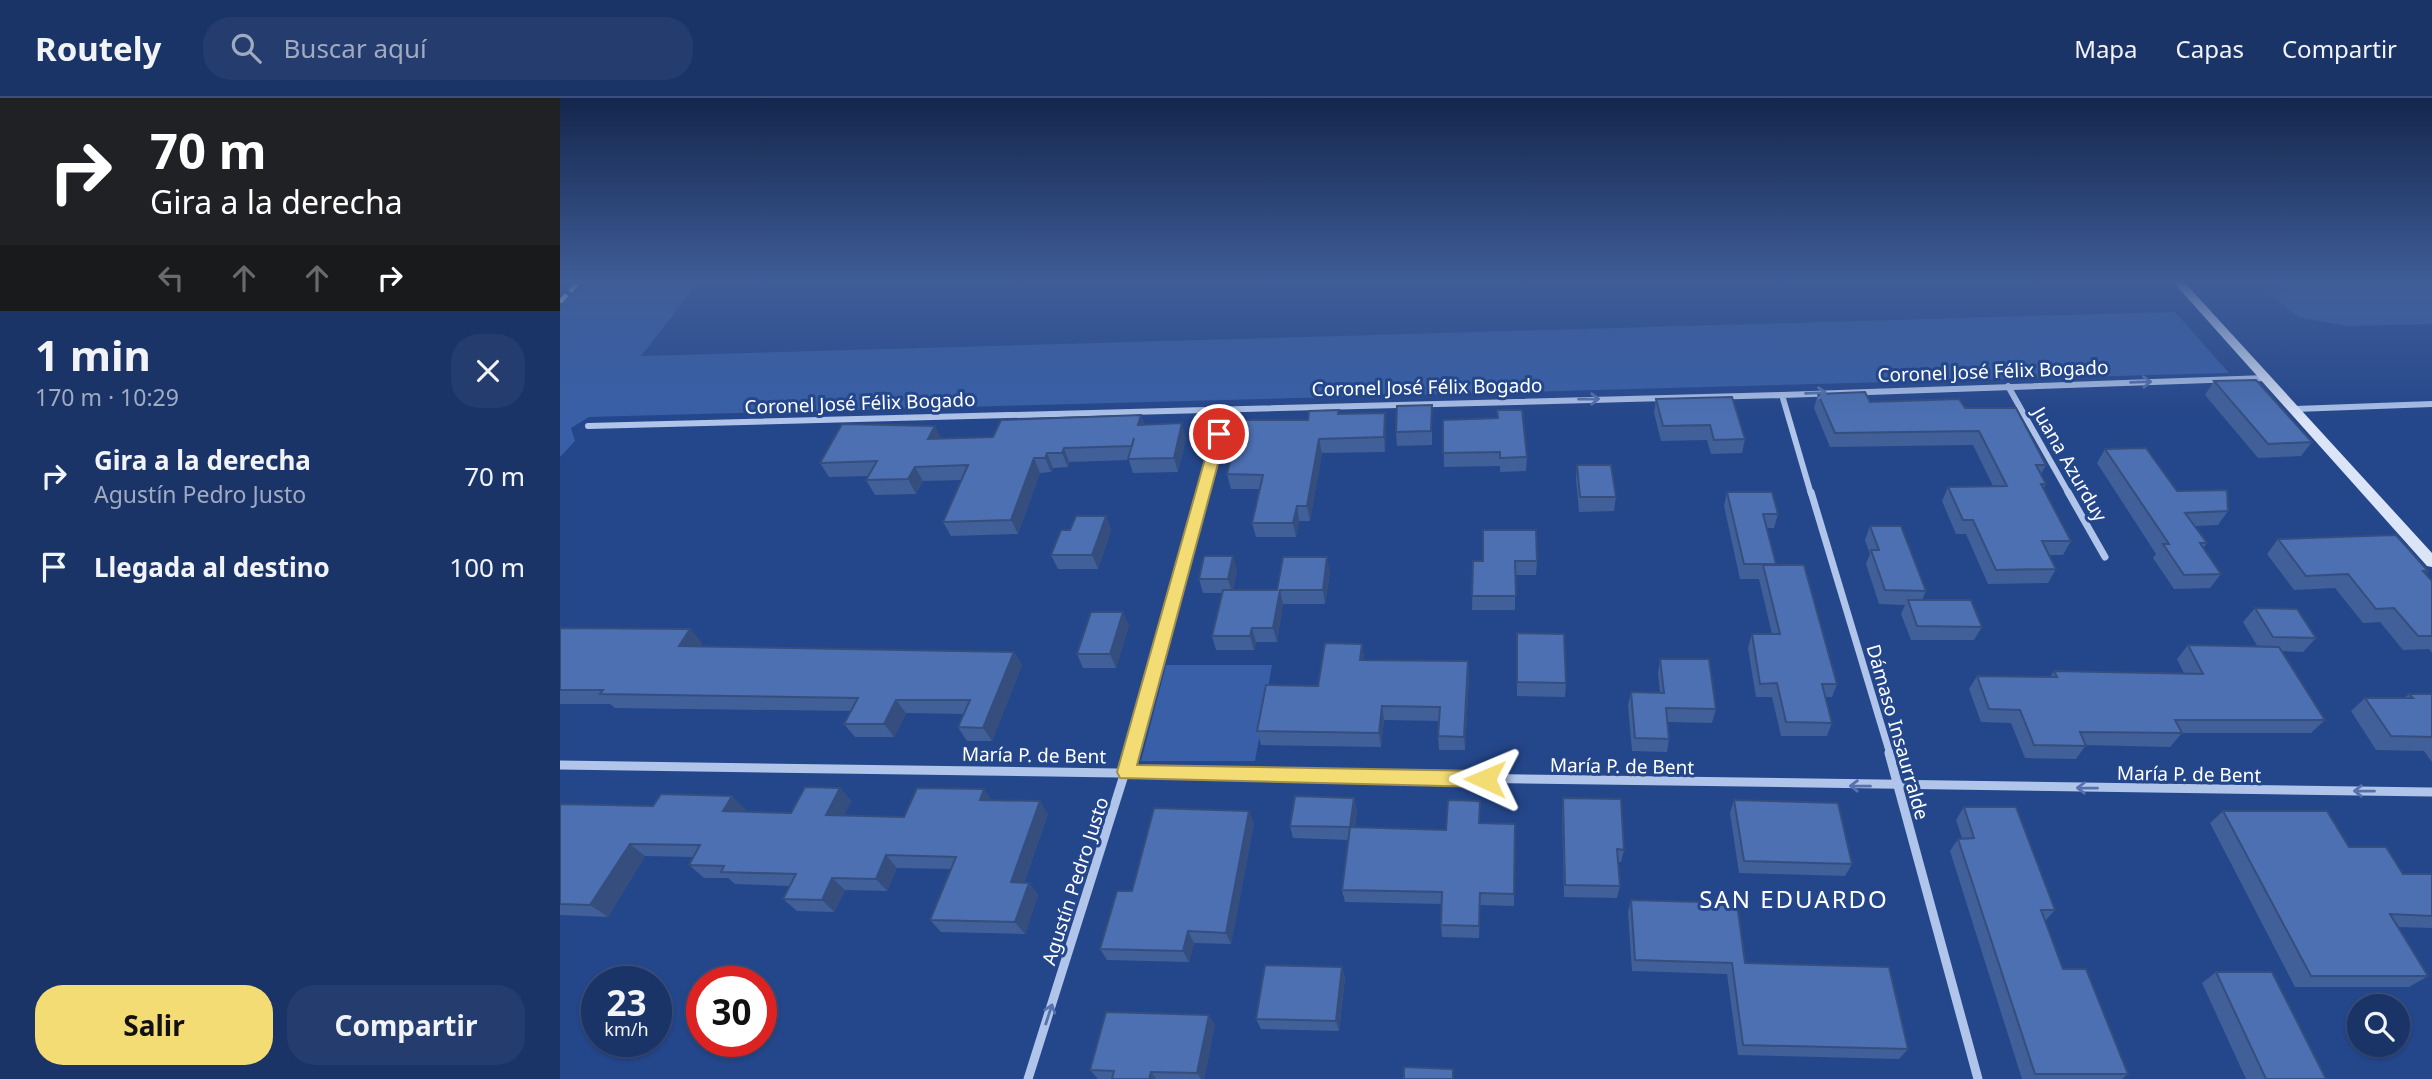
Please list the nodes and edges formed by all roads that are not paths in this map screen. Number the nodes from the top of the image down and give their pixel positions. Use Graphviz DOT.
graph roads {
  1 [pos="2220,329"];
  2 [pos="2266,379"];
  3 [pos="2008,386"];
  4 [pos="1782,395"];
  5 [pos="2432,404"];
  6 [pos="1226,408"];
  7 [pos="2295,409"];
  8 [pos="588,426"];
  9 [pos="2105,557"];
  10 [pos="2432,562"];
  11 [pos="560,765"];
  12 [pos="1126,772"];
  13 [pos="1899,786"];
  14 [pos="2432,792"];
  15 [pos="1028,1079"];
  16 [pos="1978,1079"];
  1 -- 2 [label="street"];
  3 -- 2 [label="street, Coronel José Félix Bogado, one-way"];
  2 -- 7 [label="street"];
  4 -- 3 [label="street, Coronel José Félix Bogado, one-way"];
  3 -- 9 [label="street, Juana Azurduy"];
  6 -- 4 [label="street, Coronel José Félix Bogado, one-way"];
  4 -- 13 [label="street, Dámaso Insaurralde"];
  5 -- 7 [label="street"];
  6 -- 8 [label="street, Coronel José Félix Bogado"];
  6 -- 12 [label="street, Agustín Pedro Justo"];
  7 -- 10 [label="street"];
  11 -- 12 [label="street, María P. de Bent"];
  13 -- 12 [label="street, María P. de Bent, one-way"];
  15 -- 12 [label="street, Agustín Pedro Justo, one-way"];
  14 -- 13 [label="street, María P. de Bent, one-way"];
  13 -- 16 [label="street, Dámaso Insaurralde"];
}
